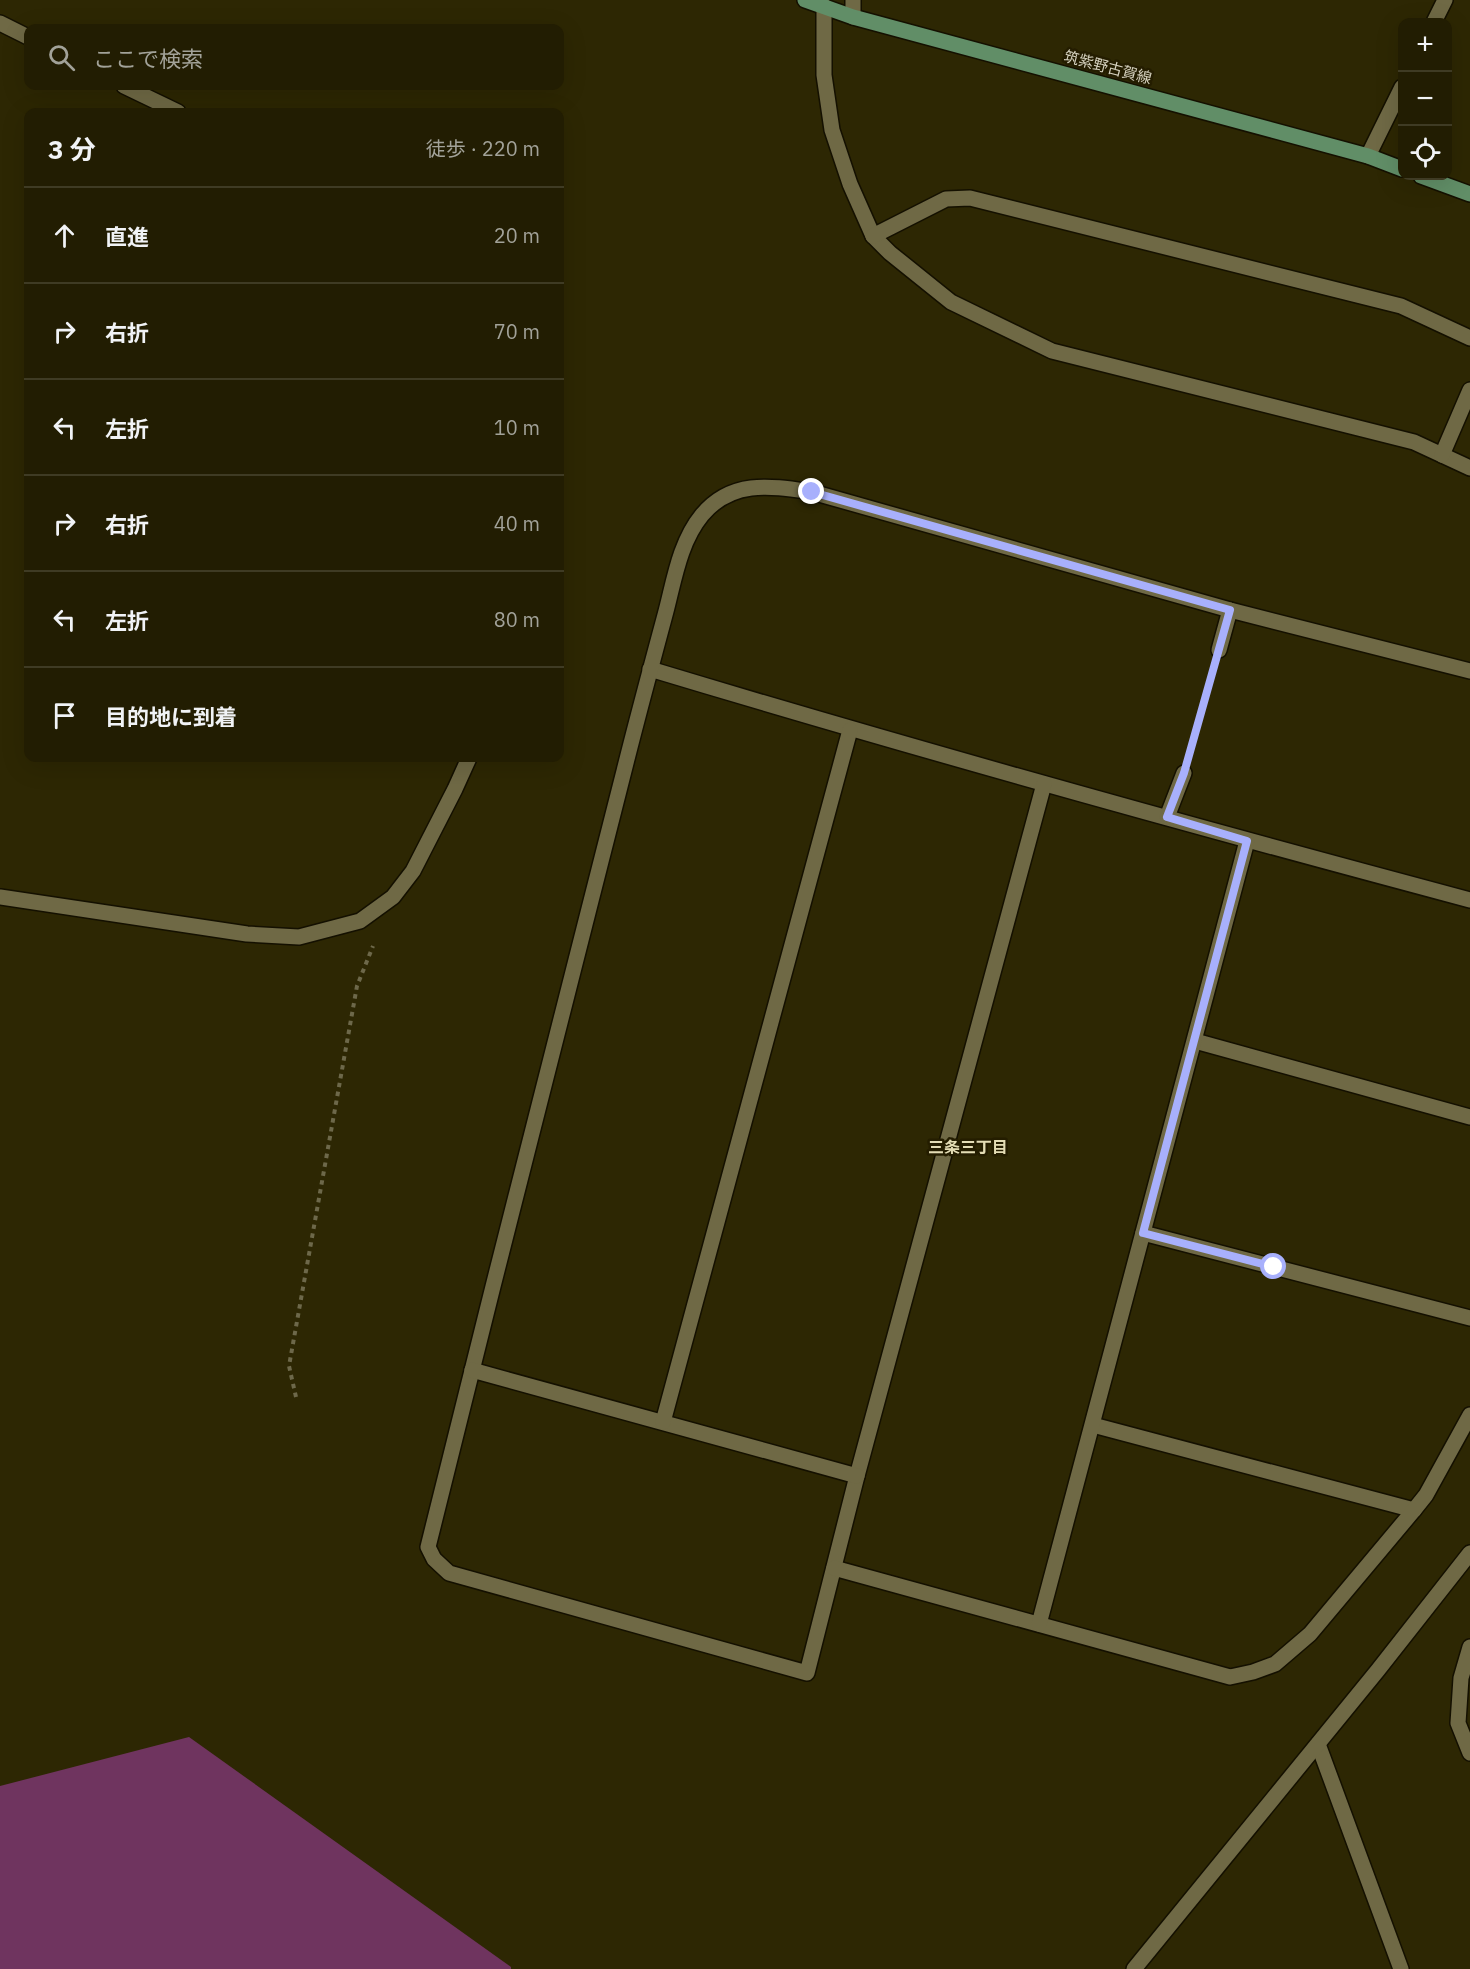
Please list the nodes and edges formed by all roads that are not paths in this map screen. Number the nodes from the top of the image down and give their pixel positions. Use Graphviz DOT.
graph roads {
  1 [pos="805,0"];
  2 [pos="853,0"];
  3 [pos="1446,0"];
  4 [pos="824,6"];
  5 [pos="853,17"];
  6 [pos="1436,18"];
  7 [pos="0,23"];
  8 [pos="24,36"];
  9 [pos="132,90"];
  10 [pos="1398,95"];
  11 [pos="170,108"];
  12 [pos="1368,156"];
  13 [pos="1398,167"];
  14 [pos="1432,180"];
  15 [pos="1470,194"];
  16 [pos="873,236"];
  17 [pos="1470,338"];
  18 [pos="1470,390"];
  19 [pos="1442,455"];
  20 [pos="1470,468"];
  21 [pos="1230,610"];
  22 [pos="1219,650"];
  23 [pos="650,669"];
  24 [pos="1470,671"];
  25 [pos="850,730"];
  26 [pos="467,762"];
  27 [pos="1184,773"];
  28 [pos="1044,784"];
  29 [pos="1167,817"];
  30 [pos="1247,841"];
  31 [pos="0,897"];
  32 [pos="1470,900"];
  33 [pos="1195,1041"];
  34 [pos="1470,1117"];
  35 [pos="1143,1233"];
  36 [pos="1470,1318"];
  37 [pos="472,1370"];
  38 [pos="1470,1415"];
  39 [pos="663,1422"];
  40 [pos="1093,1425"];
  41 [pos="857,1476"];
  42 [pos="1414,1510"];
  43 [pos="1470,1553"];
  44 [pos="834,1568"];
  45 [pos="1039,1624"];
  46 [pos="1470,1647"];
  47 [pos="1317,1744"];
  48 [pos="1470,1753"];
  49 [pos="1134,1969"];
  50 [pos="1401,1969"];
  1 -- 4 [label="main road, 筑紫野古賀線"];
  2 -- 5 [label="street"];
  3 -- 6 [label="street"];
  4 -- 5 [label="main road, 筑紫野古賀線"];
  4 -- 16 [label="street"];
  5 -- 12 [label="main road, 筑紫野古賀線"];
  7 -- 8 [label="street"];
  9 -- 11 [label="street"];
  10 -- 12 [label="street"];
  12 -- 13 [label="main road, 筑紫野古賀線"];
  14 -- 15 [label="main road"];
  16 -- 17 [label="street"];
  16 -- 19 [label="street"];
  18 -- 19 [label="street"];
  19 -- 20 [label="street"];
  21 -- 22 [label="street"];
  21 -- 23 [label="street"];
  21 -- 24 [label="street"];
  23 -- 25 [label="street"];
  23 -- 37 [label="street"];
  25 -- 28 [label="street"];
  25 -- 39 [label="street"];
  26 -- 31 [label="street"];
  27 -- 29 [label="street"];
  28 -- 29 [label="street"];
  28 -- 41 [label="street"];
  29 -- 30 [label="street"];
  30 -- 32 [label="street"];
  30 -- 33 [label="street"];
  33 -- 34 [label="street"];
  33 -- 35 [label="street"];
  35 -- 36 [label="street"];
  35 -- 40 [label="street"];
  37 -- 39 [label="street"];
  37 -- 44 [label="street"];
  38 -- 42 [label="street"];
  39 -- 41 [label="street"];
  40 -- 42 [label="street"];
  40 -- 45 [label="street"];
  41 -- 44 [label="street"];
  42 -- 45 [label="street"];
  43 -- 47 [label="street"];
  44 -- 45 [label="street"];
  46 -- 48 [label="street"];
  47 -- 49 [label="street"];
  47 -- 50 [label="street"];
}
